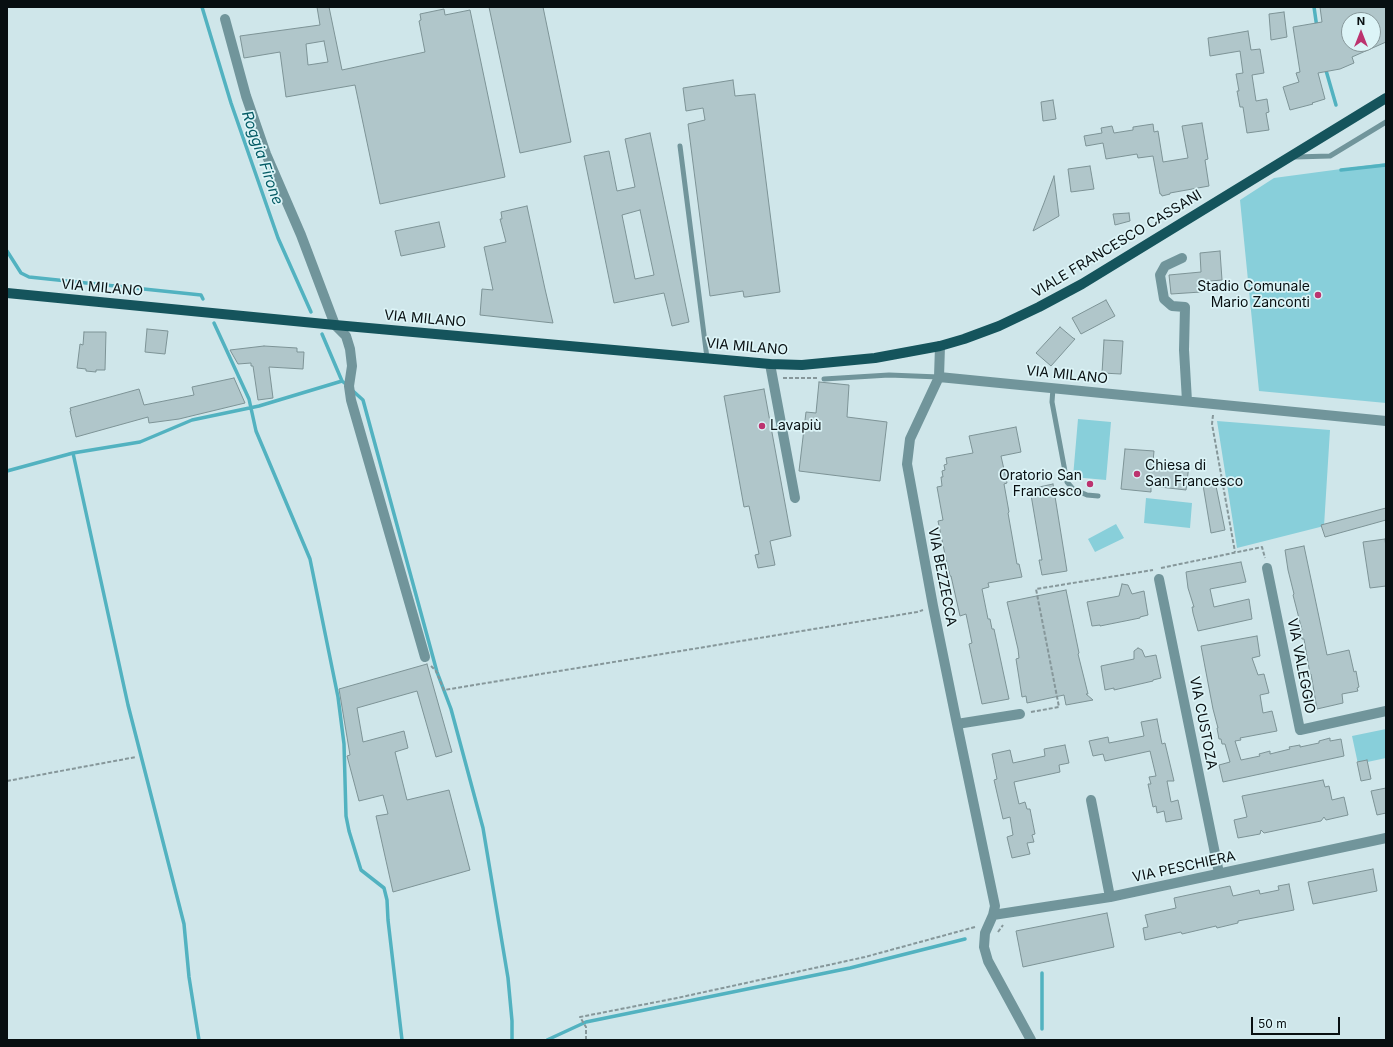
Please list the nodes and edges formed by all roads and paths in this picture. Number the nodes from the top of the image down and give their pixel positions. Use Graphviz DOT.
graph roads {
  1 [pos="225,19"];
  2 [pos="1386,98"];
  3 [pos="1386,122"];
  4 [pos="680,146"];
  5 [pos="1289,157"];
  6 [pos="1182,258"];
  7 [pos="7,293"];
  8 [pos="335,325"];
  9 [pos="940,346"];
  10 [pos="707,358"];
  11 [pos="840,362"];
  12 [pos="770,364"];
  13 [pos="772,377"];
  14 [pos="939,377"];
  15 [pos="824,379"];
  16 [pos="1053,388"];
  17 [pos="1187,401"];
  18 [pos="1214,404"];
  19 [pos="1386,421"];
  20 [pos="1098,496"];
  21 [pos="794,498"];
  22 [pos="1234,552"];
  23 [pos="1267,568"];
  24 [pos="1159,579"];
  25 [pos="933,606"];
  26 [pos="425,657"];
  27 [pos="1386,711"];
  28 [pos="1020,714"];
  29 [pos="957,724"];
  30 [pos="136,757"];
  31 [pos="7,781"];
  32 [pos="1091,800"];
  33 [pos="1386,838"];
  34 [pos="1219,873"];
  35 [pos="1110,897"];
  36 [pos="1004,913"];
  37 [pos="991,918"];
  38 [pos="996,936"];
  39 [pos="586,1040"];
  40 [pos="1031,1040"];
  1 -- 8 [label="street"];
  2 -- 5 [label="main road, VIALE FRANCESCO CASSANI"];
  3 -- 5 [label="lane"];
  4 -- 10 [label="lane"];
  5 -- 9 [label="main road, VIALE FRANCESCO CASSANI"];
  6 -- 17 [label="street"];
  7 -- 8 [label="main road, VIA MILANO"];
  8 -- 10 [label="main road, VIA MILANO"];
  8 -- 26 [label="street"];
  9 -- 11 [label="main road, VIALE FRANCESCO CASSANI"];
  9 -- 14 [label="street"];
  10 -- 12 [label="main road, VIA MILANO"];
  11 -- 12 [label="main road, VIA MILANO"];
  12 -- 13 [label="street"];
  13 -- 15 [label="path"];
  13 -- 21 [label="street"];
  14 -- 15 [label="lane, VIA MILANO"];
  14 -- 16 [label="street, VIA MILANO"];
  14 -- 25 [label="street, VIA BEZZECCA"];
  16 -- 17 [label="street, VIA MILANO"];
  16 -- 20 [label="lane"];
  17 -- 18 [label="street, VIA MILANO"];
  18 -- 19 [label="street, VIA MILANO"];
  18 -- 22 [label="path"];
  22 -- 23 [label="path"];
  22 -- 28 [label="path"];
  23 -- 27 [label="street, VIA VALEGGIO"];
  24 -- 34 [label="street, VIA CUSTOZA"];
  25 -- 26 [label="path"];
  25 -- 29 [label="street, VIA BEZZECCA"];
  28 -- 29 [label="street"];
  29 -- 37 [label="street, VIA BEZZECCA"];
  30 -- 31 [label="path"];
  32 -- 35 [label="street"];
  33 -- 34 [label="street, VIA PESCHIERA"];
  34 -- 35 [label="street, VIA PESCHIERA"];
  35 -- 36 [label="street, VIA PESCHIERA"];
  36 -- 37 [label="street, VIA PESCHIERA"];
  36 -- 38 [label="path"];
  37 -- 39 [label="path"];
  37 -- 40 [label="street"];
}
